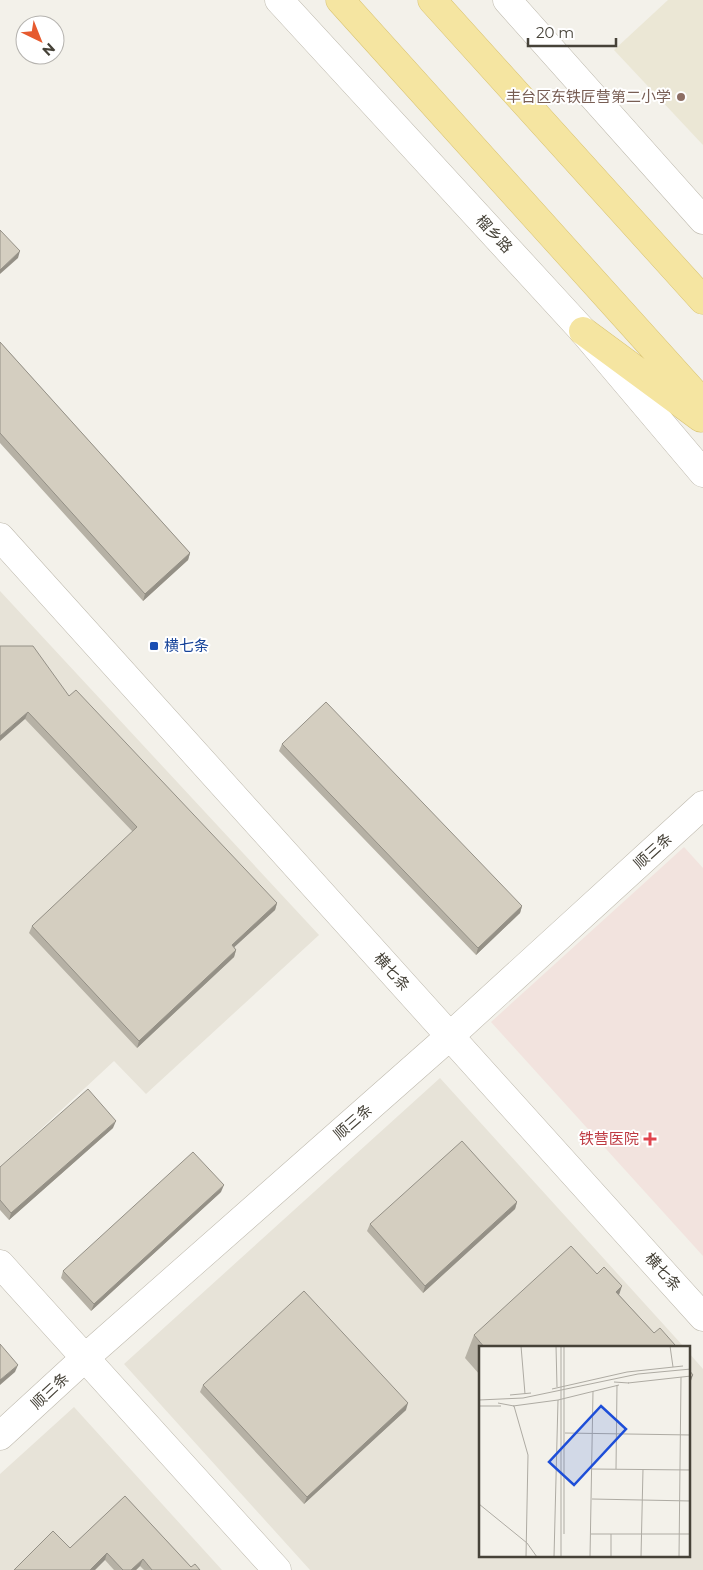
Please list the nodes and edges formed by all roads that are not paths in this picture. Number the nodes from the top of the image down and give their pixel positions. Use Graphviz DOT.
graph roads {
  1 [pos="279,0"];
  2 [pos="340,0"];
  3 [pos="432,0"];
  4 [pos="507,0"];
  5 [pos="703,220"];
  6 [pos="703,300"];
  7 [pos="583,332"];
  8 [pos="703,404"];
  9 [pos="703,420"];
  10 [pos="703,473"];
  11 [pos="0,537"];
  12 [pos="703,805"];
  13 [pos="450,1036"];
  14 [pos="0,1264"];
  15 [pos="703,1317"];
  16 [pos="86,1357"];
  17 [pos="0,1436"];
  18 [pos="277,1570"];
  1 -- 7 [label="street, 榴乡路"];
  2 -- 8 [label="main road"];
  3 -- 6 [label="main road"];
  4 -- 5 [label="street"];
  7 -- 9 [label="main road"];
  7 -- 10 [label="street, 榴乡路"];
  11 -- 13 [label="street, 横七条"];
  12 -- 13 [label="street, 顺三条"];
  13 -- 15 [label="street, 横七条"];
  13 -- 16 [label="street, 顺三条"];
  14 -- 16 [label="street"];
  16 -- 17 [label="street, 顺三条"];
  16 -- 18 [label="street"];
}
